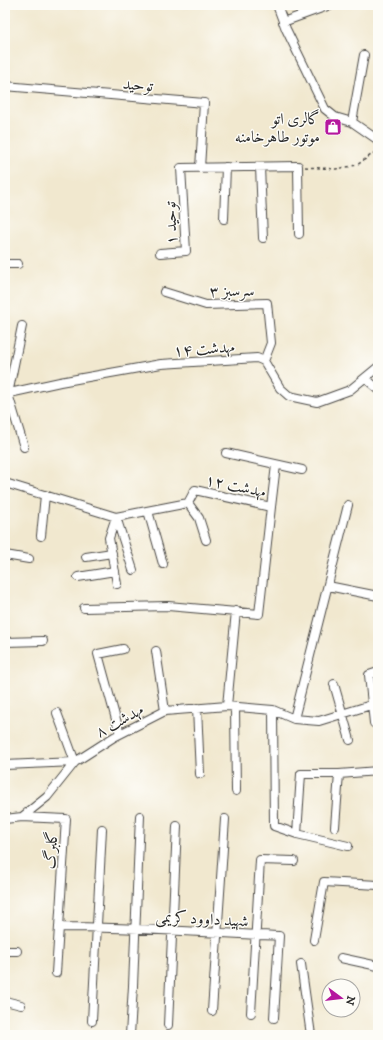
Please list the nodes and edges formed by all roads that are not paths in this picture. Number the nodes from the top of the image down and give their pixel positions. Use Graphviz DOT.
graph roads {
  1 [pos="277,5"];
  2 [pos="330,5"];
  3 [pos="283,22"];
  4 [pos="364,55"];
  5 [pos="5,86"];
  6 [pos="352,122"];
  7 [pos="378,140"];
  8 [pos="226,167"];
  9 [pos="260,167"];
  10 [pos="200,168"];
  11 [pos="224,219"];
  12 [pos="299,234"];
  13 [pos="263,238"];
  14 [pos="160,253"];
  15 [pos="5,264"];
  16 [pos="18,264"];
  17 [pos="164,292"];
  18 [pos="22,326"];
  19 [pos="264,361"];
  20 [pos="378,367"];
  21 [pos="365,378"];
  22 [pos="378,389"];
  23 [pos="7,394"];
  24 [pos="24,447"];
  25 [pos="226,453"];
  26 [pos="276,464"];
  27 [pos="302,470"];
  28 [pos="5,483"];
  29 [pos="45,495"];
  30 [pos="188,503"];
  31 [pos="348,505"];
  32 [pos="271,507"];
  33 [pos="148,511"];
  34 [pos="116,517"];
  35 [pos="40,536"];
  36 [pos="206,540"];
  37 [pos="112,553"];
  38 [pos="5,555"];
  39 [pos="86,557"];
  40 [pos="29,559"];
  41 [pos="163,564"];
  42 [pos="133,570"];
  43 [pos="115,571"];
  44 [pos="78,577"];
  45 [pos="117,584"];
  46 [pos="328,586"];
  47 [pos="378,596"];
  48 [pos="84,608"];
  49 [pos="236,611"];
  50 [pos="43,641"];
  51 [pos="5,642"];
  52 [pos="123,649"];
  53 [pos="156,651"];
  54 [pos="378,672"];
  55 [pos="334,684"];
  56 [pos="371,705"];
  57 [pos="231,707"];
  58 [pos="197,708"];
  59 [pos="273,710"];
  60 [pos="165,711"];
  61 [pos="57,713"];
  62 [pos="341,714"];
  63 [pos="294,718"];
  64 [pos="374,724"];
  65 [pos="120,734"];
  66 [pos="350,740"];
  67 [pos="75,762"];
  68 [pos="5,765"];
  69 [pos="378,771"];
  70 [pos="200,774"];
  71 [pos="340,774"];
  72 [pos="236,792"];
  73 [pos="140,816"];
  74 [pos="22,817"];
  75 [pos="5,819"];
  76 [pos="225,819"];
  77 [pos="177,826"];
  78 [pos="335,827"];
  79 [pos="102,829"];
  80 [pos="297,834"];
  81 [pos="348,846"];
  82 [pos="294,861"];
  83 [pos="378,885"];
  84 [pos="59,927"];
  85 [pos="97,927"];
  86 [pos="136,928"];
  87 [pos="171,932"];
  88 [pos="218,934"];
  89 [pos="256,935"];
  90 [pos="314,940"];
  91 [pos="5,951"];
  92 [pos="17,951"];
  93 [pos="341,958"];
  94 [pos="301,964"];
  95 [pos="378,966"];
  96 [pos="56,973"];
  97 [pos="5,1001"];
  98 [pos="21,1005"];
  99 [pos="212,1011"];
  100 [pos="251,1013"];
  101 [pos="274,1018"];
  102 [pos="92,1021"];
  103 [pos="168,1025"];
  104 [pos="130,1035"];
  105 [pos="311,1035"];
  1 -- 3 [label="street"];
  2 -- 3 [label="street"];
  3 -- 6 [label="street"];
  4 -- 6 [label="street"];
  5 -- 10 [label="street, توحید"];
  6 -- 7 [label="street"];
  8 -- 9 [label="street"];
  8 -- 10 [label="street"];
  8 -- 11 [label="street"];
  9 -- 12 [label="street"];
  9 -- 13 [label="street"];
  10 -- 14 [label="street, توحید ۱"];
  15 -- 16 [label="street"];
  17 -- 19 [label="street, سرسبز ۳"];
  18 -- 23 [label="street"];
  19 -- 21 [label="street"];
  19 -- 23 [label="street, مهدشت ۱۴"];
  20 -- 21 [label="street"];
  21 -- 22 [label="street"];
  23 -- 24 [label="street"];
  25 -- 26 [label="street"];
  26 -- 27 [label="street"];
  26 -- 32 [label="street"];
  28 -- 29 [label="street, مهدشت ۱۲"];
  29 -- 34 [label="street, مهدشت ۱۲"];
  29 -- 35 [label="street"];
  30 -- 32 [label="street, مهدشت ۱۲"];
  30 -- 33 [label="street, مهدشت ۱۲"];
  30 -- 36 [label="street"];
  31 -- 46 [label="street"];
  32 -- 49 [label="street, مهدشت ۱۲"];
  33 -- 34 [label="street, مهدشت ۱۲"];
  33 -- 41 [label="street"];
  34 -- 37 [label="street"];
  34 -- 42 [label="street"];
  37 -- 39 [label="street"];
  37 -- 43 [label="street"];
  38 -- 40 [label="street"];
  43 -- 44 [label="street"];
  43 -- 45 [label="street"];
  46 -- 47 [label="street"];
  46 -- 63 [label="street"];
  48 -- 49 [label="street"];
  49 -- 57 [label="street"];
  50 -- 51 [label="street"];
  52 -- 65 [label="street"];
  53 -- 60 [label="street"];
  54 -- 56 [label="street"];
  55 -- 62 [label="street"];
  56 -- 62 [label="street, مهدشت ۸"];
  56 -- 64 [label="street"];
  57 -- 58 [label="street, مهدشت ۸"];
  57 -- 59 [label="street, مهدشت ۸"];
  57 -- 72 [label="street"];
  58 -- 60 [label="street, مهدشت ۸"];
  58 -- 70 [label="street"];
  59 -- 63 [label="street, مهدشت ۸"];
  59 -- 80 [label="street"];
  60 -- 65 [label="street, مهدشت ۸"];
  61 -- 67 [label="street"];
  62 -- 63 [label="street, مهدشت ۸"];
  62 -- 66 [label="street"];
  65 -- 67 [label="street, مهدشت ۸"];
  67 -- 68 [label="street"];
  67 -- 74 [label="street, مهدشت ۸"];
  69 -- 71 [label="street"];
  71 -- 78 [label="street"];
  71 -- 80 [label="street"];
  73 -- 86 [label="street, شهید داوود کریمی"];
  74 -- 75 [label="street"];
  74 -- 84 [label="street, گلبرگ"];
  76 -- 88 [label="street"];
  77 -- 87 [label="street"];
  79 -- 85 [label="street"];
  80 -- 81 [label="street"];
  82 -- 89 [label="street"];
  83 -- 90 [label="street"];
  84 -- 85 [label="street, شهید داوود کریمی"];
  84 -- 96 [label="street"];
  85 -- 86 [label="street, شهید داوود کریمی"];
  85 -- 102 [label="street"];
  86 -- 87 [label="street, شهید داوود کریمی"];
  86 -- 104 [label="street, شهید داوود کریمی"];
  87 -- 88 [label="street, شهید داوود کریمی"];
  87 -- 103 [label="street"];
  88 -- 89 [label="street, شهید داوود کریمی"];
  88 -- 99 [label="street"];
  89 -- 100 [label="street"];
  89 -- 101 [label="street, شهید داوود کریمی"];
  91 -- 92 [label="street"];
  93 -- 95 [label="street"];
  94 -- 105 [label="street"];
  97 -- 98 [label="street"];
}
